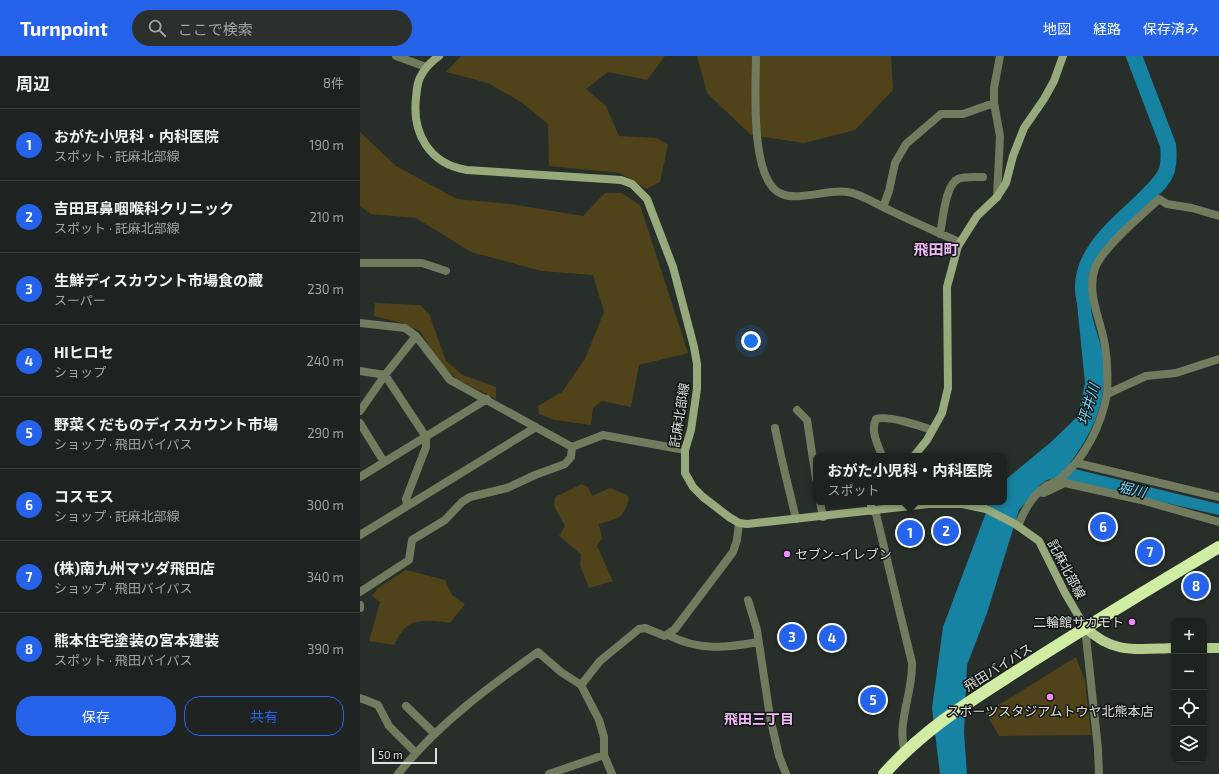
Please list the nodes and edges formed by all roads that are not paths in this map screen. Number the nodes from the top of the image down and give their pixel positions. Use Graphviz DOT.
graph roads {
  1 [pos="396,56"];
  2 [pos="439,56"];
  3 [pos="756,56"];
  4 [pos="999,56"];
  5 [pos="1063,56"];
  6 [pos="426,67"];
  7 [pos="994,103"];
  8 [pos="983,177"];
  9 [pos="997,197"];
  10 [pos="883,207"];
  11 [pos="1219,216"];
  12 [pos="940,234"];
  13 [pos="959,242"];
  14 [pos="360,263"];
  15 [pos="446,271"];
  16 [pos="360,323"];
  17 [pos="416,336"];
  18 [pos="1219,359"];
  19 [pos="360,371"];
  20 [pos="385,375"];
  21 [pos="1107,394"];
  22 [pos="487,399"];
  23 [pos="797,410"];
  24 [pos="360,411"];
  25 [pos="360,423"];
  26 [pos="536,427"];
  27 [pos="775,428"];
  28 [pos="932,430"];
  29 [pos="426,437"];
  30 [pos="572,447"];
  31 [pos="685,450"];
  32 [pos="881,453"];
  33 [pos="916,453"];
  34 [pos="813,459"];
  35 [pos="384,462"];
  36 [pos="1075,464"];
  37 [pos="360,477"];
  38 [pos="1039,492"];
  39 [pos="1219,497"];
  40 [pos="821,505"];
  41 [pos="872,505"];
  42 [pos="926,505"];
  43 [pos="967,505"];
  44 [pos="407,506"];
  45 [pos="873,510"];
  46 [pos="823,516"];
  47 [pos="796,519"];
  48 [pos="1219,522"];
  49 [pos="739,523"];
  50 [pos="1017,525"];
  51 [pos="360,535"];
  52 [pos="1219,547"];
  53 [pos="360,592"];
  54 [pos="748,600"];
  55 [pos="1086,627"];
  56 [pos="668,635"];
  57 [pos="758,642"];
  58 [pos="1171,648"];
  59 [pos="1207,648"];
  60 [pos="1219,648"];
  61 [pos="581,685"];
  62 [pos="361,700"];
  63 [pos="406,706"];
  64 [pos="435,734"];
  65 [pos="415,752"];
  66 [pos="905,752"];
  67 [pos="604,755"];
  68 [pos="886,773"];
  69 [pos="398,774"];
  70 [pos="549,774"];
  71 [pos="612,774"];
  72 [pos="786,774"];
  73 [pos="1099,774"];
  1 -- 6 [label="street"];
  2 -- 6 [label="main road, 託麻北部線"];
  3 -- 10 [label="street"];
  4 -- 7 [label="street"];
  5 -- 9 [label="main road"];
  6 -- 31 [label="main road, 託麻北部線"];
  7 -- 9 [label="street"];
  7 -- 10 [label="street"];
  8 -- 12 [label="street"];
  9 -- 13 [label="main road"];
  10 -- 12 [label="street"];
  11 -- 21 [label="street"];
  12 -- 13 [label="street"];
  13 -- 28 [label="main road"];
  14 -- 15 [label="street"];
  16 -- 17 [label="street"];
  17 -- 20 [label="street"];
  17 -- 22 [label="street"];
  18 -- 21 [label="street"];
  19 -- 20 [label="street"];
  20 -- 24 [label="street"];
  20 -- 29 [label="street"];
  21 -- 36 [label="street"];
  22 -- 26 [label="street"];
  22 -- 29 [label="street"];
  23 -- 34 [label="street"];
  25 -- 35 [label="street"];
  26 -- 30 [label="street"];
  26 -- 44 [label="street"];
  27 -- 47 [label="street"];
  28 -- 32 [label="street"];
  28 -- 33 [label="main road"];
  29 -- 35 [label="street"];
  29 -- 44 [label="street"];
  30 -- 31 [label="street"];
  30 -- 53 [label="street"];
  31 -- 49 [label="main road, 託麻北部線"];
  35 -- 37 [label="street"];
  36 -- 38 [label="street"];
  36 -- 39 [label="street"];
  38 -- 48 [label="street"];
  38 -- 50 [label="street"];
  40 -- 46 [label="street"];
  41 -- 45 [label="main road"];
  42 -- 45 [label="main road, 託麻北部線"];
  43 -- 50 [label="main road, 託麻北部線"];
  44 -- 51 [label="street"];
  45 -- 46 [label="main road, 託麻北部線"];
  45 -- 66 [label="street"];
  46 -- 47 [label="main road, 託麻北部線"];
  47 -- 49 [label="main road, 託麻北部線"];
  49 -- 56 [label="street"];
  50 -- 55 [label="main road, 託麻北部線"];
  52 -- 55 [label="highway, 飛田バイパス"];
  54 -- 57 [label="street"];
  55 -- 58 [label="main road"];
  55 -- 66 [label="highway, 飛田バイパス"];
  55 -- 73 [label="street"];
  56 -- 57 [label="street"];
  56 -- 61 [label="street"];
  57 -- 72 [label="street"];
  59 -- 60 [label="main road"];
  61 -- 64 [label="street"];
  61 -- 67 [label="street"];
  62 -- 65 [label="street"];
  63 -- 64 [label="street"];
  64 -- 65 [label="street"];
  65 -- 69 [label="street"];
  66 -- 68 [label="highway, 飛田バイパス"];
  67 -- 70 [label="street"];
  67 -- 71 [label="street"];
}
